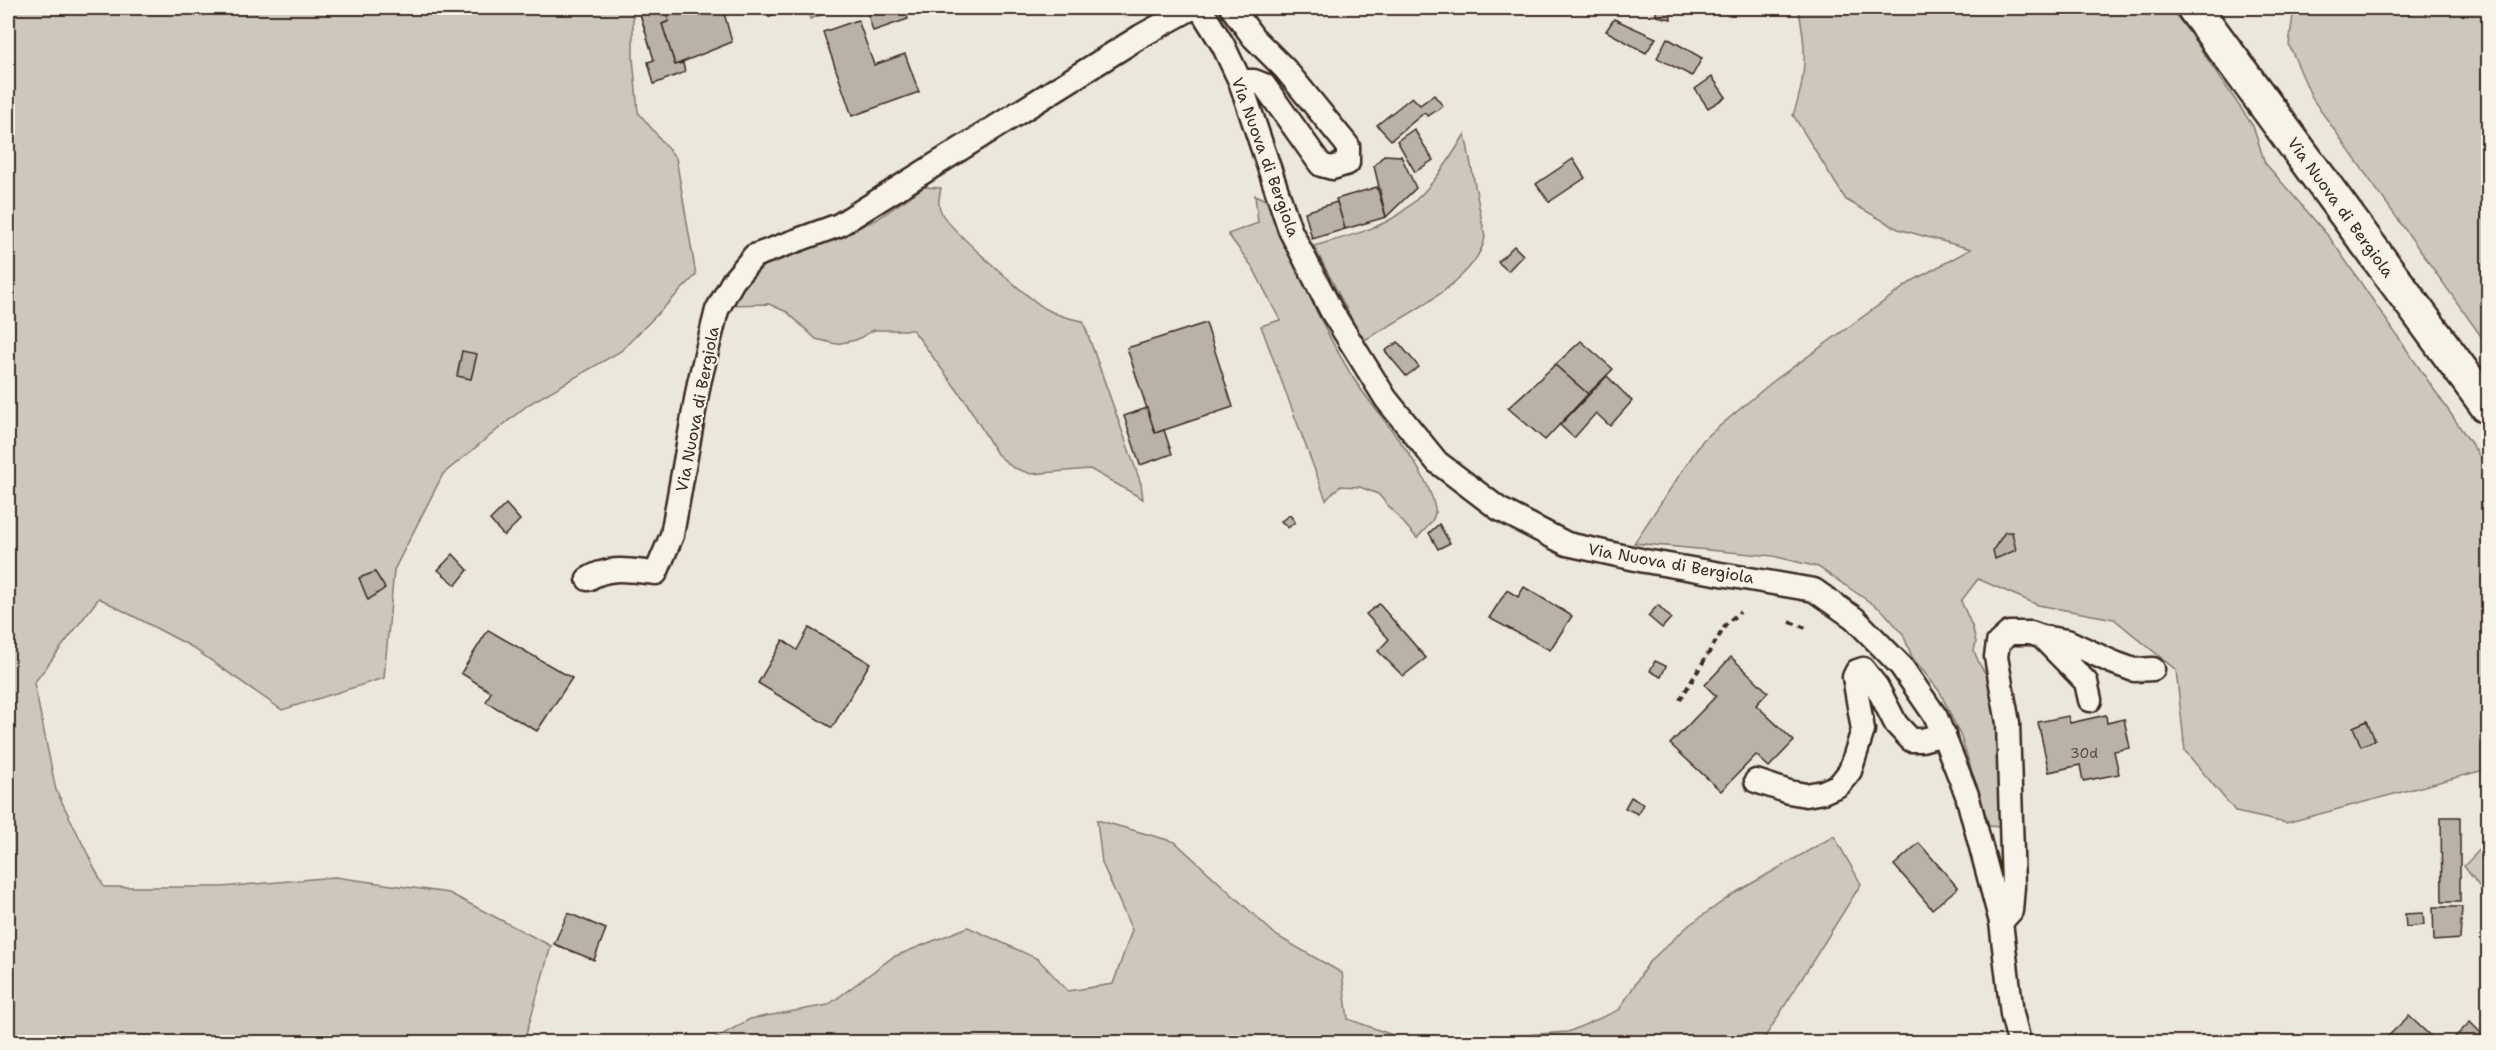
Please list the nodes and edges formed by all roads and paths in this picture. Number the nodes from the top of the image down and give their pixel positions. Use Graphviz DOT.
graph roads {
  1 [pos="1192,8"];
  2 [pos="1200,8"];
  3 [pos="1232,8"];
  4 [pos="2194,8"];
  5 [pos="1240,81"];
  6 [pos="2488,407"];
  7 [pos="588,579"];
  8 [pos="1748,610"];
  9 [pos="1788,621"];
  10 [pos="1809,629"];
  11 [pos="2042,637"];
  12 [pos="2153,669"];
  13 [pos="1680,700"];
  14 [pos="2090,700"];
  15 [pos="1944,734"];
  16 [pos="1756,781"];
  17 [pos="2001,922"];
  18 [pos="2019,1042"];
  1 -- 7 [label="lane, Via Nuova di Bergiola"];
  2 -- 5 [label="lane, Via Nuova di Bergiola"];
  3 -- 5 [label="lane"];
  4 -- 6 [label="street, Via Nuova di Bergiola"];
  5 -- 15 [label="lane, Via Nuova di Bergiola"];
  8 -- 13 [label="path"];
  9 -- 10 [label="path"];
  11 -- 12 [label="lane"];
  11 -- 14 [label="lane"];
  11 -- 17 [label="lane"];
  15 -- 16 [label="lane"];
  15 -- 17 [label="lane, Via Nuova di Bergiola"];
  17 -- 18 [label="lane, Via Nuova di Bergiola"];
}
